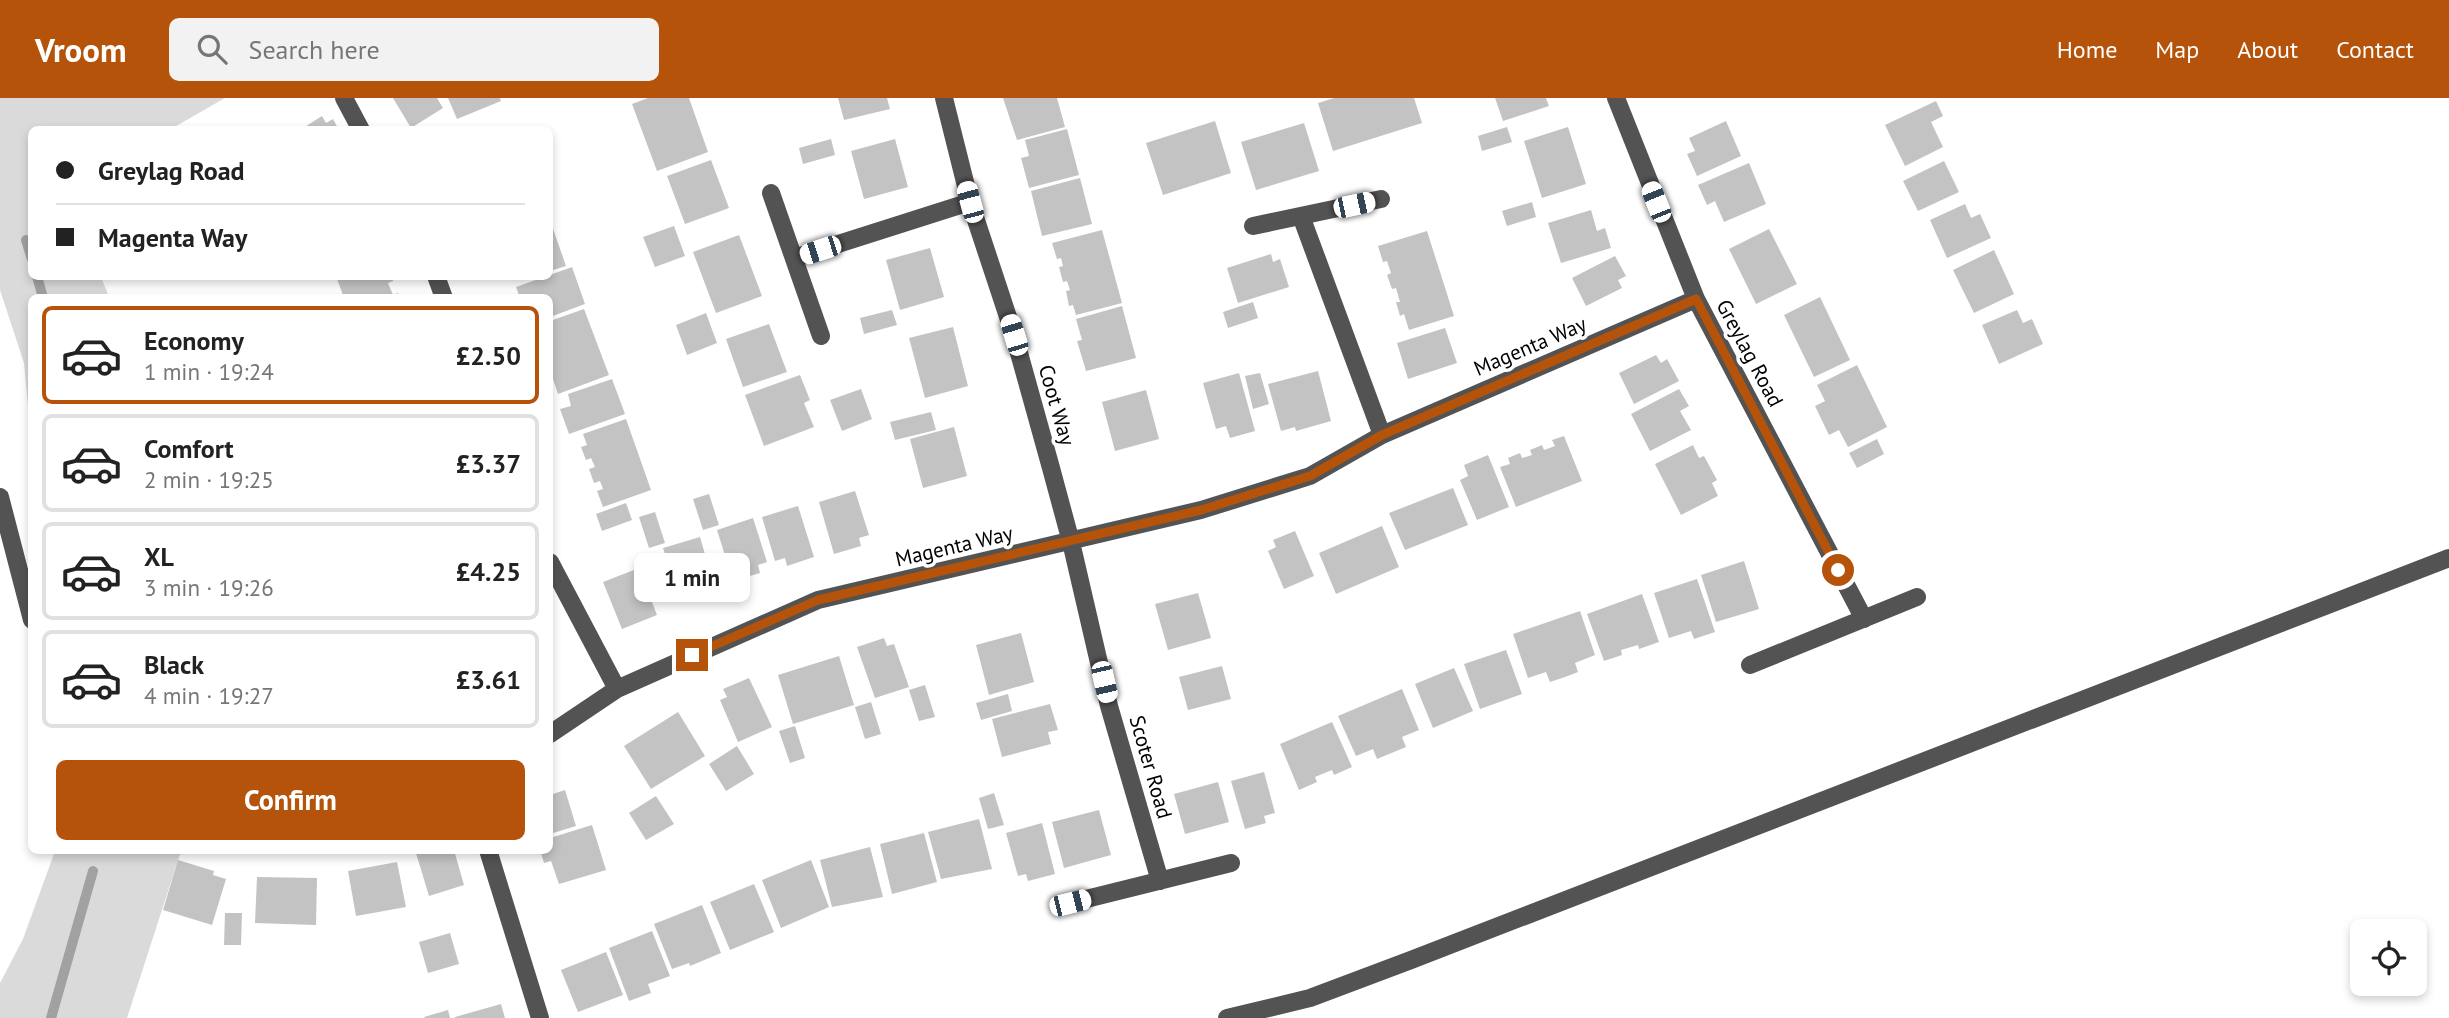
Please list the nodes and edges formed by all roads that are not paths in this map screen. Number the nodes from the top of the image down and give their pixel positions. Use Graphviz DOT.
graph roads {
  1 [pos="344,98"];
  2 [pos="944,98"];
  3 [pos="1616,98"];
  4 [pos="359,126"];
  5 [pos="771,192"];
  6 [pos="1381,199"];
  7 [pos="970,202"];
  8 [pos="1301,216"];
  9 [pos="1253,226"];
  10 [pos="794,258"];
  11 [pos="1696,299"];
  12 [pos="821,336"];
  13 [pos="1382,435"];
  14 [pos="0,497"];
  15 [pos="1071,542"];
  16 [pos="2449,558"];
  17 [pos="553,568"];
  18 [pos="1917,597"];
  19 [pos="28,605"];
  20 [pos="1864,619"];
  21 [pos="1750,665"];
  22 [pos="617,689"];
  23 [pos="553,732"];
  24 [pos="489,854"];
  25 [pos="1231,863"];
  26 [pos="1160,881"];
  27 [pos="1070,903"];
  28 [pos="540,1018"];
  29 [pos="1227,1018"];
  1 -- 4 [label="street"];
  2 -- 7 [label="street, Coot Way"];
  3 -- 11 [label="street, Greylag Road"];
  5 -- 10 [label="street"];
  6 -- 8 [label="street"];
  7 -- 10 [label="street"];
  7 -- 15 [label="street, Coot Way"];
  8 -- 9 [label="street"];
  8 -- 13 [label="street"];
  10 -- 12 [label="street"];
  11 -- 13 [label="street, Magenta Way"];
  11 -- 20 [label="street, Greylag Road"];
  13 -- 15 [label="street, Magenta Way"];
  14 -- 19 [label="street"];
  15 -- 22 [label="street, Magenta Way"];
  15 -- 26 [label="street, Scoter Road"];
  16 -- 29 [label="street"];
  17 -- 22 [label="street"];
  18 -- 20 [label="street"];
  20 -- 21 [label="street"];
  22 -- 23 [label="street, Magenta Way"];
  24 -- 28 [label="street"];
  25 -- 26 [label="street"];
  26 -- 27 [label="street"];
}
